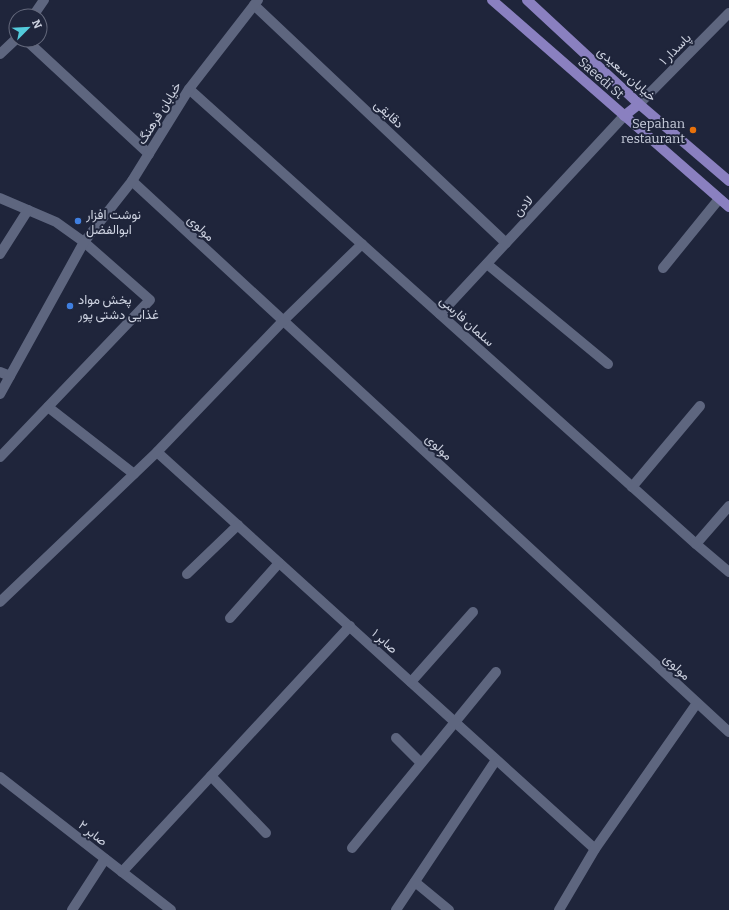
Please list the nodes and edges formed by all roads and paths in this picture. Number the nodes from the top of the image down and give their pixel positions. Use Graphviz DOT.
graph roads {
  1 [pos="492,0"];
  2 [pos="527,0"];
  3 [pos="256,2"];
  4 [pos="729,13"];
  5 [pos="8,46"];
  6 [pos="35,48"];
  7 [pos="0,54"];
  8 [pos="189,89"];
  9 [pos="639,104"];
  10 [pos="624,116"];
  11 [pos="148,154"];
  12 [pos="132,181"];
  13 [pos="729,181"];
  14 [pos="0,198"];
  15 [pos="719,199"];
  16 [pos="729,207"];
  17 [pos="28,210"];
  18 [pos="84,242"];
  19 [pos="506,243"];
  20 [pos="362,244"];
  21 [pos="0,254"];
  22 [pos="487,264"];
  23 [pos="663,268"];
  24 [pos="440,314"];
  25 [pos="283,321"];
  26 [pos="608,364"];
  27 [pos="0,372"];
  28 [pos="10,376"];
  29 [pos="0,394"];
  30 [pos="700,406"];
  31 [pos="48,407"];
  32 [pos="157,452"];
  33 [pos="0,457"];
  34 [pos="134,474"];
  35 [pos="632,487"];
  36 [pos="729,506"];
  37 [pos="238,525"];
  38 [pos="696,544"];
  39 [pos="279,563"];
  40 [pos="729,572"];
  41 [pos="187,574"];
  42 [pos="0,602"];
  43 [pos="473,612"];
  44 [pos="230,618"];
  45 [pos="350,626"];
  46 [pos="496,672"];
  47 [pos="410,682"];
  48 [pos="697,703"];
  49 [pos="455,723"];
  50 [pos="729,732"];
  51 [pos="396,738"];
  52 [pos="496,760"];
  53 [pos="421,763"];
  54 [pos="211,776"];
  55 [pos="0,777"];
  56 [pos="266,834"];
  57 [pos="352,848"];
  58 [pos="595,849"];
  59 [pos="105,859"];
  60 [pos="122,872"];
  61 [pos="415,882"];
  62 [pos="72,910"];
  63 [pos="171,910"];
  64 [pos="396,910"];
  65 [pos="449,910"];
  66 [pos="559,910"];
  1 -- 10 [label="main road, Saeedi St"];
  2 -- 9 [label="main road, خیابان سعیدی"];
  3 -- 8 [label="street, خیابان فرهنگ"];
  3 -- 19 [label="street, دقایقی"];
  4 -- 9 [label="street, پاسدار ۱"];
  5 -- 7 [label="street"];
  6 -- 11 [label="street"];
  8 -- 11 [label="street, خیابان فرهنگ"];
  8 -- 20 [label="street, سلمان فارسی"];
  9 -- 10 [label="main road"];
  9 -- 13 [label="main road, خیابان سعیدی"];
  10 -- 15 [label="main road, Saeedi St"];
  10 -- 19 [label="street, لادن"];
  11 -- 12 [label="street, خیابان فرهنگ"];
  12 -- 18 [label="street, خیابان فرهنگ"];
  12 -- 25 [label="street, مولوی"];
  14 -- 17 [label="street"];
  15 -- 16 [label="main road, Saeedi St"];
  15 -- 23 [label="street"];
  17 -- 18 [label="street"];
  17 -- 21 [label="street"];
  18 -- 28 [label="street, خیابان فرهنگ"];
  18 -- 31 [label="street"];
  19 -- 22 [label="street, لادن"];
  20 -- 24 [label="street, سلمان فارسی"];
  20 -- 25 [label="street"];
  22 -- 24 [label="street, لادن"];
  22 -- 26 [label="street"];
  24 -- 35 [label="street, سلمان فارسی"];
  25 -- 32 [label="street"];
  25 -- 48 [label="street, مولوی"];
  27 -- 28 [label="street"];
  28 -- 29 [label="street, خیابان فرهنگ"];
  30 -- 35 [label="street"];
  31 -- 33 [label="street"];
  31 -- 34 [label="street"];
  32 -- 34 [label="street"];
  32 -- 37 [label="street, صابر ۱"];
  34 -- 42 [label="street"];
  35 -- 38 [label="street, سلمان فارسی"];
  36 -- 38 [label="street"];
  37 -- 39 [label="street, صابر ۱"];
  37 -- 41 [label="street"];
  38 -- 40 [label="street, سلمان فارسی"];
  39 -- 44 [label="street"];
  39 -- 45 [label="street, صابر ۱"];
  43 -- 47 [label="street"];
  45 -- 47 [label="street, صابر ۱"];
  45 -- 54 [label="street"];
  46 -- 49 [label="street"];
  47 -- 49 [label="street, صابر ۱"];
  48 -- 50 [label="street, مولوی"];
  48 -- 58 [label="street"];
  49 -- 52 [label="street, صابر ۱"];
  49 -- 53 [label="street"];
  51 -- 53 [label="street"];
  52 -- 58 [label="street, صابر ۱"];
  52 -- 61 [label="street"];
  53 -- 57 [label="street"];
  54 -- 56 [label="street"];
  54 -- 60 [label="street"];
  55 -- 59 [label="street, صابر ۲"];
  58 -- 66 [label="street"];
  59 -- 60 [label="street, صابر ۲"];
  59 -- 62 [label="street"];
  60 -- 63 [label="street, صابر ۲"];
  61 -- 64 [label="street"];
  61 -- 65 [label="street"];
}
